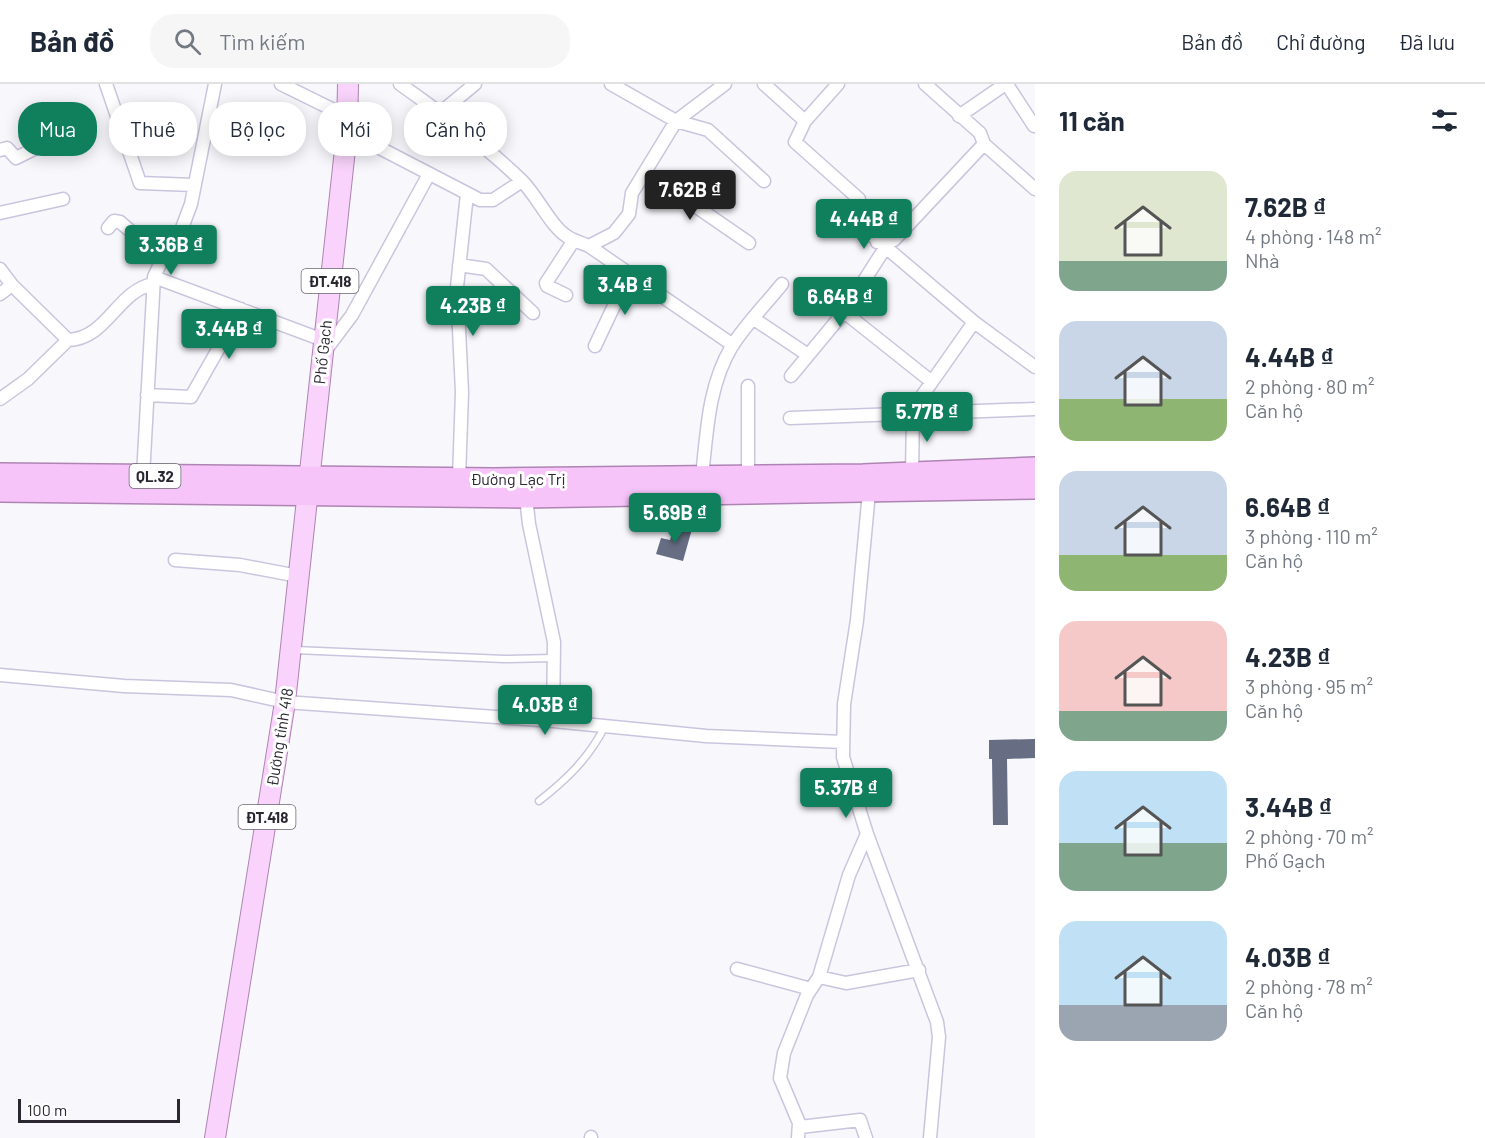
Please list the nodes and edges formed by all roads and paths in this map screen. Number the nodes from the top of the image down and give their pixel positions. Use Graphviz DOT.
graph roads {
  1 [pos="106,84"];
  2 [pos="215,84"];
  3 [pos="281,84"];
  4 [pos="348,84"];
  5 [pos="400,84"];
  6 [pos="475,84"];
  7 [pos="611,84"];
  8 [pos="725,84"];
  9 [pos="764,84"];
  10 [pos="838,84"];
  11 [pos="925,84"];
  12 [pos="348,102"];
  13 [pos="425,102"];
  14 [pos="453,102"];
  15 [pos="318,106"];
  16 [pos="959,116"];
  17 [pos="676,121"];
  18 [pos="804,121"];
  19 [pos="1034,126"];
  20 [pos="984,144"];
  21 [pos="0,150"];
  22 [pos="392,151"];
  23 [pos="20,156"];
  24 [pos="343,156"];
  25 [pos="492,156"];
  26 [pos="646,172"];
  27 [pos="429,174"];
  28 [pos="522,181"];
  29 [pos="764,181"];
  30 [pos="194,185"];
  31 [pos="1035,189"];
  32 [pos="467,194"];
  33 [pos="63,199"];
  34 [pos="0,213"];
  35 [pos="108,228"];
  36 [pos="574,240"];
  37 [pos="749,243"];
  38 [pos="881,245"];
  39 [pos="589,246"];
  40 [pos="163,258"];
  41 [pos="459,265"];
  42 [pos="0,268"];
  43 [pos="629,274"];
  44 [pos="153,280"];
  45 [pos="782,284"];
  46 [pos="12,285"];
  47 [pos="0,294"];
  48 [pos="566,295"];
  49 [pos="241,309"];
  50 [pos="844,312"];
  51 [pos="533,313"];
  52 [pos="754,319"];
  53 [pos="974,322"];
  54 [pos="68,340"];
  55 [pos="733,345"];
  56 [pos="595,346"];
  57 [pos="322,348"];
  58 [pos="808,355"];
  59 [pos="1035,367"];
  60 [pos="791,376"];
  61 [pos="932,382"];
  62 [pos="748,386"];
  63 [pos="147,395"];
  64 [pos="0,399"];
  65 [pos="1035,410"];
  66 [pos="911,413"];
  67 [pos="790,418"];
  68 [pos="1035,468"];
  69 [pos="912,473"];
  70 [pos="0,474"];
  71 [pos="143,476"];
  72 [pos="702,476"];
  73 [pos="748,476"];
  74 [pos="459,478"];
  75 [pos="309,486"];
  76 [pos="1035,488"];
  77 [pos="0,491"];
  78 [pos="869,492"];
  79 [pos="526,496"];
  80 [pos="175,560"];
  81 [pos="298,576"];
  82 [pos="291,649"];
  83 [pos="554,658"];
  84 [pos="0,675"];
  85 [pos="285,702"];
  86 [pos="554,722"];
  87 [pos="604,728"];
  88 [pos="842,742"];
  89 [pos="539,801"];
  90 [pos="867,834"];
  91 [pos="737,969"];
  92 [pos="919,970"];
  93 [pos="819,977"];
  94 [pos="811,988"];
  95 [pos="799,1132"];
  96 [pos="215,1138"];
  97 [pos="866,1138"];
  98 [pos="930,1138"];
  1 -- 30 [label="street"];
  2 -- 30 [label="street"];
  3 -- 15 [label="street"];
  4 -- 12 [label="main road, Phố Gạch / ĐT.418"];
  5 -- 13 [label="street"];
  6 -- 14 [label="street"];
  7 -- 17 [label="street"];
  8 -- 17 [label="street"];
  9 -- 18 [label="street"];
  10 -- 18 [label="street"];
  11 -- 16 [label="street"];
  16 -- 19 [label="street"];
  16 -- 20 [label="street"];
  17 -- 26 [label="street"];
  17 -- 29 [label="street"];
  18 -- 38 [label="street"];
  20 -- 31 [label="street"];
  20 -- 38 [label="street"];
  21 -- 23 [label="street"];
  22 -- 27 [label="street"];
  24 -- 57 [label="main road, Phố Gạch / ĐT.418"];
  25 -- 28 [label="street"];
  26 -- 37 [label="street"];
  26 -- 39 [label="street"];
  27 -- 32 [label="street"];
  27 -- 57 [label="street"];
  28 -- 32 [label="street"];
  28 -- 36 [label="street"];
  30 -- 40 [label="street"];
  32 -- 41 [label="street"];
  33 -- 34 [label="street"];
  35 -- 40 [label="street"];
  36 -- 39 [label="street"];
  36 -- 48 [label="street"];
  38 -- 50 [label="street"];
  38 -- 53 [label="street"];
  39 -- 43 [label="street"];
  40 -- 44 [label="street"];
  41 -- 51 [label="street"];
  41 -- 74 [label="street"];
  42 -- 46 [label="street"];
  43 -- 55 [label="street"];
  43 -- 56 [label="street"];
  44 -- 49 [label="street"];
  44 -- 54 [label="street"];
  44 -- 63 [label="street"];
  45 -- 52 [label="street"];
  46 -- 47 [label="street"];
  46 -- 54 [label="street"];
  49 -- 57 [label="street"];
  49 -- 63 [label="street"];
  50 -- 58 [label="street"];
  50 -- 61 [label="street"];
  52 -- 55 [label="street"];
  52 -- 58 [label="street"];
  53 -- 59 [label="street"];
  53 -- 61 [label="street"];
  54 -- 64 [label="street"];
  55 -- 72 [label="street"];
  57 -- 75 [label="main road, Phố Gạch / ĐT.418"];
  58 -- 60 [label="street"];
  61 -- 66 [label="street"];
  62 -- 73 [label="street"];
  63 -- 71 [label="street"];
  65 -- 66 [label="street"];
  66 -- 67 [label="street"];
  66 -- 69 [label="street"];
  68 -- 69 [label="highway, Đường Lạc Trị / QL.32"];
  69 -- 73 [label="highway, Đường Lạc Trị / QL.32"];
  70 -- 71 [label="highway, Đường Lạc Trị / QL.32"];
  71 -- 75 [label="highway, Đường Lạc Trị / QL.32"];
  72 -- 73 [label="highway, Đường Lạc Trị / QL.32"];
  72 -- 74 [label="highway, Đường Lạc Trị / QL.32"];
  74 -- 75 [label="highway, Đường Lạc Trị / QL.32"];
  75 -- 77 [label="highway, Đường Lạc Trị / QL.32"];
  75 -- 79 [label="highway, Đường Lạc Trị / QL.32"];
  75 -- 81 [label="main road, Đường tỉnh 418 / ĐT.418"];
  76 -- 78 [label="highway, Đường Lạc Trị / QL.32"];
  78 -- 79 [label="highway, Đường Lạc Trị / QL.32"];
  78 -- 88 [label="street"];
  79 -- 83 [label="street"];
  80 -- 81 [label="street"];
  81 -- 82 [label="main road, Đường tỉnh 418 / ĐT.418"];
  82 -- 83 [label="lane"];
  82 -- 85 [label="main road, Đường tỉnh 418 / ĐT.418"];
  83 -- 86 [label="street"];
  84 -- 85 [label="street"];
  85 -- 86 [label="street"];
  85 -- 96 [label="main road, Đường tỉnh 418 / ĐT.418"];
  86 -- 87 [label="street"];
  87 -- 88 [label="street"];
  87 -- 89 [label="lane"];
  88 -- 90 [label="street"];
  90 -- 92 [label="street"];
  90 -- 93 [label="street"];
  91 -- 94 [label="street"];
  92 -- 93 [label="street"];
  92 -- 98 [label="street"];
  93 -- 94 [label="street"];
  94 -- 95 [label="street"];
  95 -- 97 [label="street"];
}
